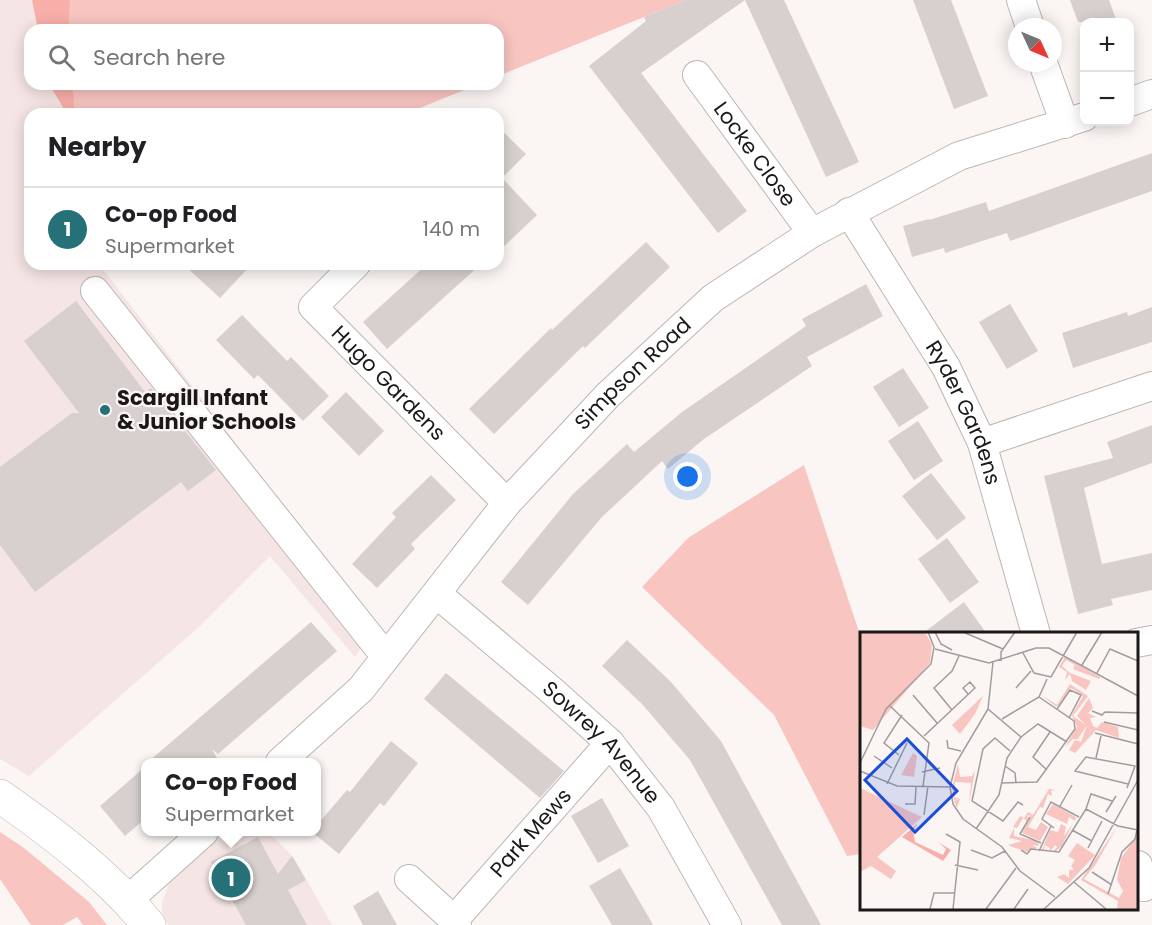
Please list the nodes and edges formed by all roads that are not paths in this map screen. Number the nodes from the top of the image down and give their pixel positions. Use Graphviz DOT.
graph roads {
  1 [pos="1021,0"];
  2 [pos="1027,18"];
  3 [pos="1048,72"];
  4 [pos="697,75"];
  5 [pos="1152,94"];
  6 [pos="1134,101"];
  7 [pos="1075,120"];
  8 [pos="849,212"];
  9 [pos="812,233"];
  10 [pos="350,270"];
  11 [pos="95,291"];
  12 [pos="1152,386"];
  13 [pos="982,443"];
  14 [pos="507,503"];
  15 [pos="437,594"];
  16 [pos="1035,632"];
  17 [pos="1152,640"];
  18 [pos="1137,643"];
  19 [pos="386,657"];
  20 [pos="610,743"];
  21 [pos="284,758"];
  22 [pos="0,796"];
  23 [pos="198,836"];
  24 [pos="409,879"];
  25 [pos="128,900"];
  26 [pos="455,923"];
  27 [pos="150,925"];
  28 [pos="727,925"];
  1 -- 2 [label="street"];
  3 -- 7 [label="street"];
  4 -- 9 [label="street, Locke Close"];
  5 -- 6 [label="street"];
  7 -- 8 [label="street, Simpson Road"];
  8 -- 9 [label="street, Simpson Road"];
  8 -- 13 [label="street, Ryder Gardens"];
  9 -- 14 [label="street, Simpson Road"];
  10 -- 14 [label="street, Hugo Gardens"];
  11 -- 19 [label="street"];
  12 -- 13 [label="street"];
  13 -- 16 [label="street, Ryder Gardens"];
  14 -- 15 [label="street, Simpson Road"];
  15 -- 19 [label="street, Simpson Road"];
  15 -- 20 [label="street, Sowrey Avenue"];
  17 -- 18 [label="street"];
  19 -- 21 [label="street, Simpson Road"];
  20 -- 26 [label="street, Park Mews"];
  20 -- 28 [label="street, Sowrey Avenue"];
  22 -- 25 [label="street"];
  23 -- 25 [label="street"];
  24 -- 26 [label="street"];
  25 -- 27 [label="street"];
}
